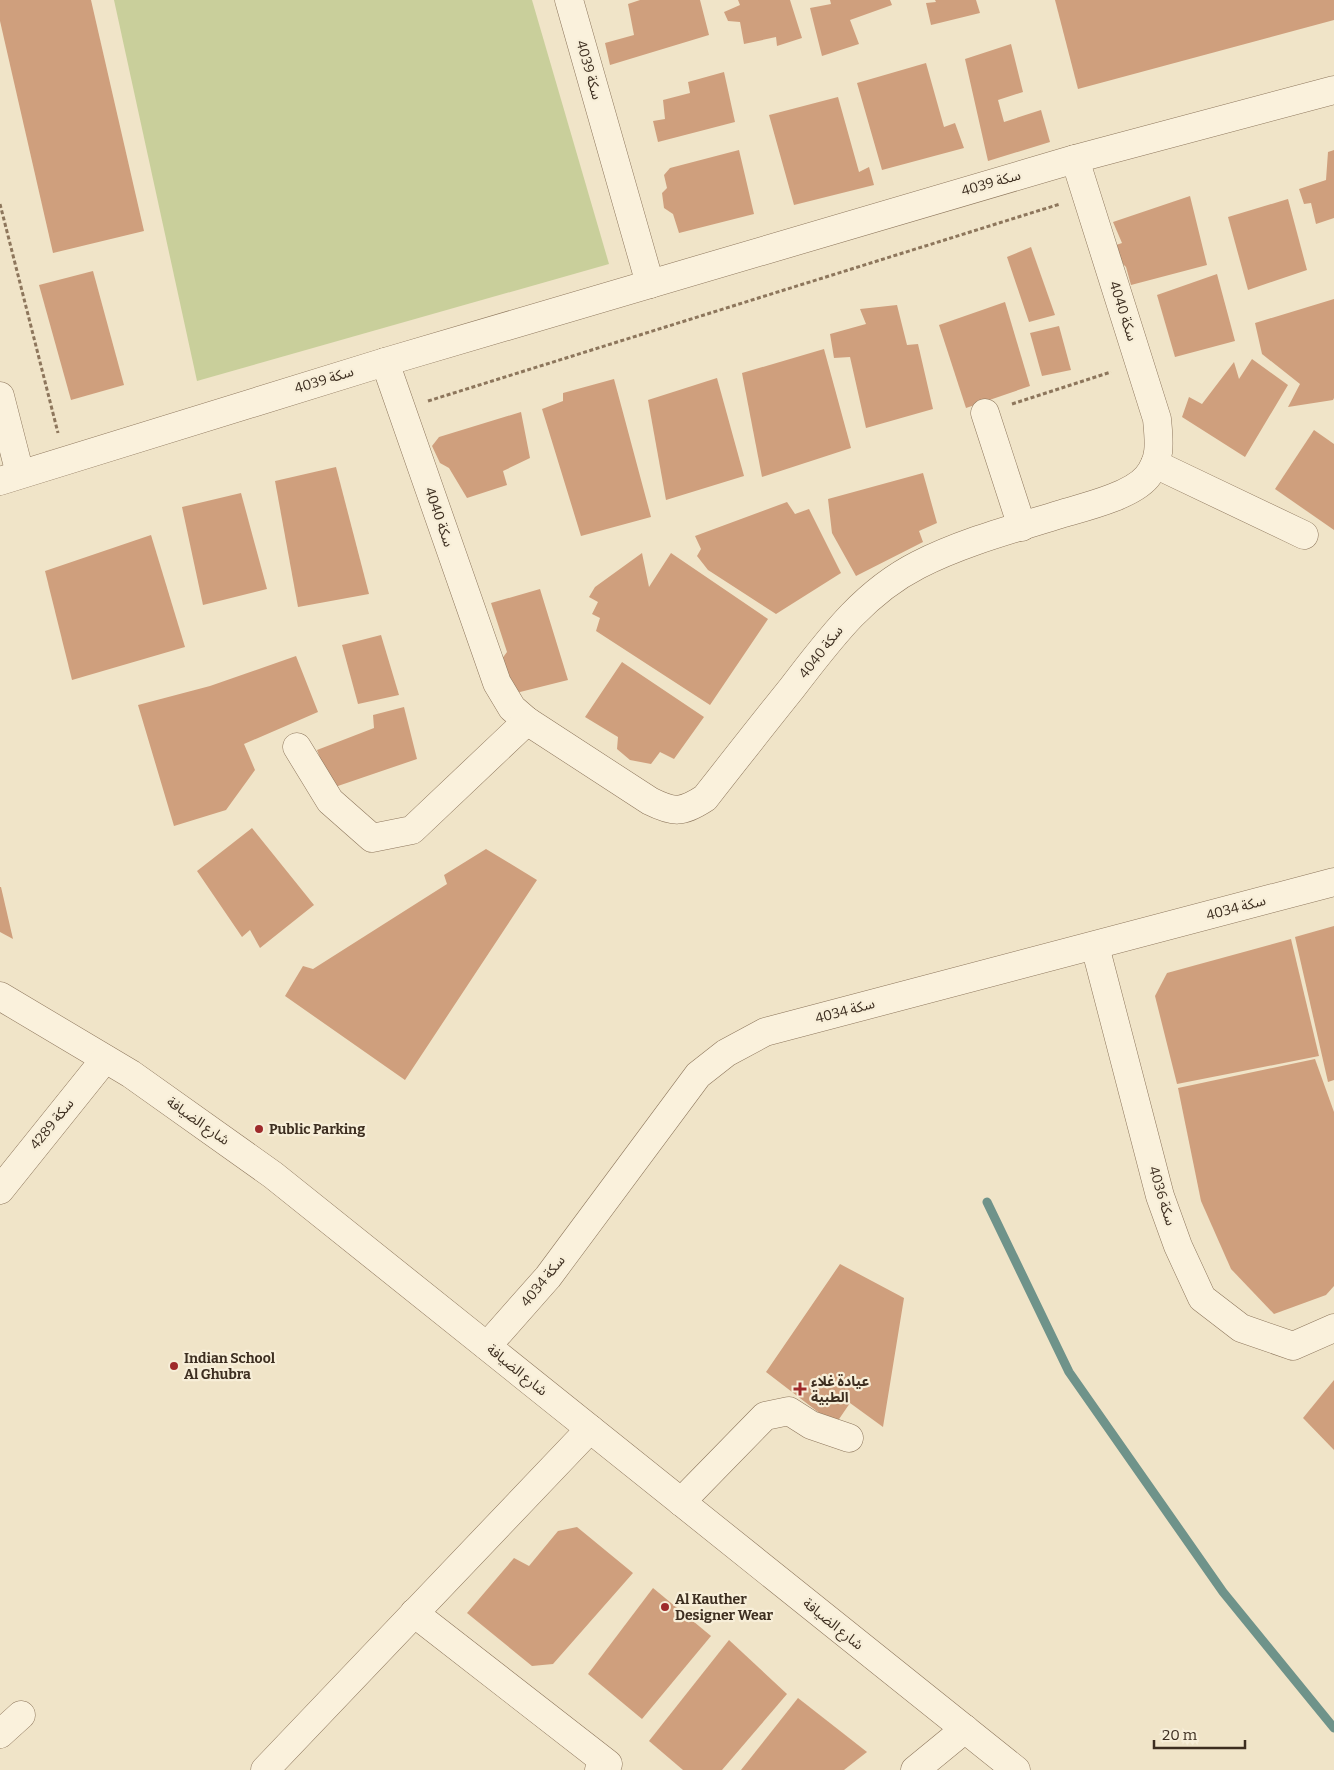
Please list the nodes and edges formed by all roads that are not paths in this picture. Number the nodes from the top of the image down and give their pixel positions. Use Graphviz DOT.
graph roads {
  1 [pos="568,0"];
  2 [pos="1334,90"];
  3 [pos="1075,159"];
  4 [pos="650,284"];
  5 [pos="385,362"];
  6 [pos="0,396"];
  7 [pos="985,413"];
  8 [pos="1155,464"];
  9 [pos="10,478"];
  10 [pos="1022,527"];
  11 [pos="1304,535"];
  12 [pos="527,722"];
  13 [pos="296,747"];
  14 [pos="1334,882"];
  15 [pos="1096,946"];
  16 [pos="0,996"];
  17 [pos="105,1059"];
  18 [pos="0,1190"];
  19 [pos="1334,1328"];
  20 [pos="487,1346"];
  21 [pos="590,1429"];
  22 [pos="849,1438"];
  23 [pos="681,1502"];
  24 [pos="414,1613"];
  25 [pos="21,1716"];
  26 [pos="965,1729"];
  27 [pos="0,1734"];
  28 [pos="265,1770"];
  29 [pos="599,1770"];
  30 [pos="915,1770"];
  31 [pos="1016,1770"];
  1 -- 4 [label="street, سكة 4039"];
  2 -- 3 [label="street, سكة 4039"];
  3 -- 4 [label="street, سكة 4039"];
  3 -- 8 [label="street, سكة 4040"];
  4 -- 5 [label="street, سكة 4039"];
  5 -- 9 [label="street, سكة 4039"];
  5 -- 12 [label="street, سكة 4040"];
  6 -- 9 [label="street"];
  7 -- 10 [label="street"];
  8 -- 10 [label="street, سكة 4040"];
  8 -- 11 [label="street"];
  10 -- 12 [label="street, سكة 4040"];
  12 -- 13 [label="street"];
  14 -- 15 [label="street, سكة 4034"];
  15 -- 19 [label="street, سكة 4036"];
  15 -- 20 [label="street, سكة 4034"];
  16 -- 17 [label="street, شارع الضيافة"];
  17 -- 18 [label="street, سكة 4289"];
  17 -- 20 [label="street, شارع الضيافة"];
  20 -- 21 [label="street, شارع الضيافة"];
  21 -- 23 [label="street, شارع الضيافة"];
  21 -- 24 [label="street"];
  22 -- 23 [label="street"];
  23 -- 26 [label="street, شارع الضيافة"];
  24 -- 28 [label="street"];
  24 -- 29 [label="street"];
  25 -- 27 [label="street"];
  26 -- 30 [label="street"];
  26 -- 31 [label="street, شارع الضيافة"];
}
